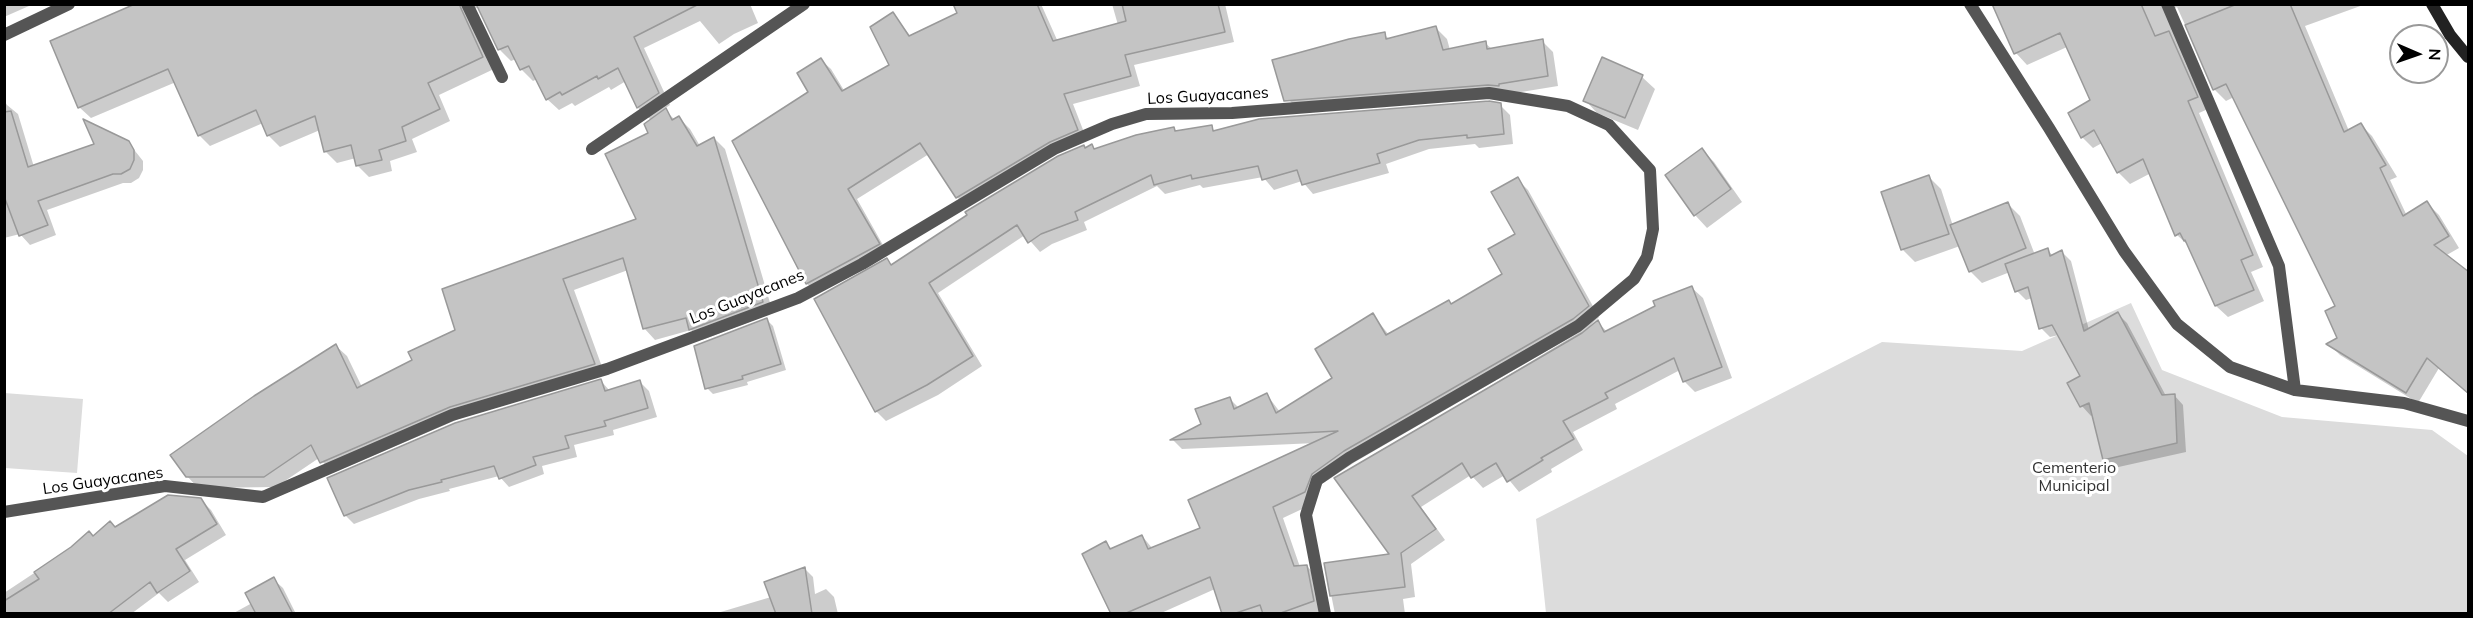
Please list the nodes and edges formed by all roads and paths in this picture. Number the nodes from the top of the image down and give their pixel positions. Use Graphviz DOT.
graph roads {
  1 [pos="69,4"];
  2 [pos="467,4"];
  3 [pos="804,4"];
  4 [pos="1970,4"];
  5 [pos="2167,4"];
  6 [pos="2432,4"];
  7 [pos="4,35"];
  8 [pos="2469,57"];
  9 [pos="502,77"];
  10 [pos="592,149"];
  11 [pos="2295,390"];
  12 [pos="2469,421"];
  13 [pos="4,512"];
  14 [pos="1325,614"];
  1 -- 7 [label="street"];
  2 -- 9 [label="street"];
  3 -- 10 [label="street"];
  4 -- 11 [label="street"];
  5 -- 11 [label="street"];
  6 -- 8 [label="street"];
  11 -- 12 [label="street"];
  13 -- 14 [label="street, Los Guayacanes"];
}
